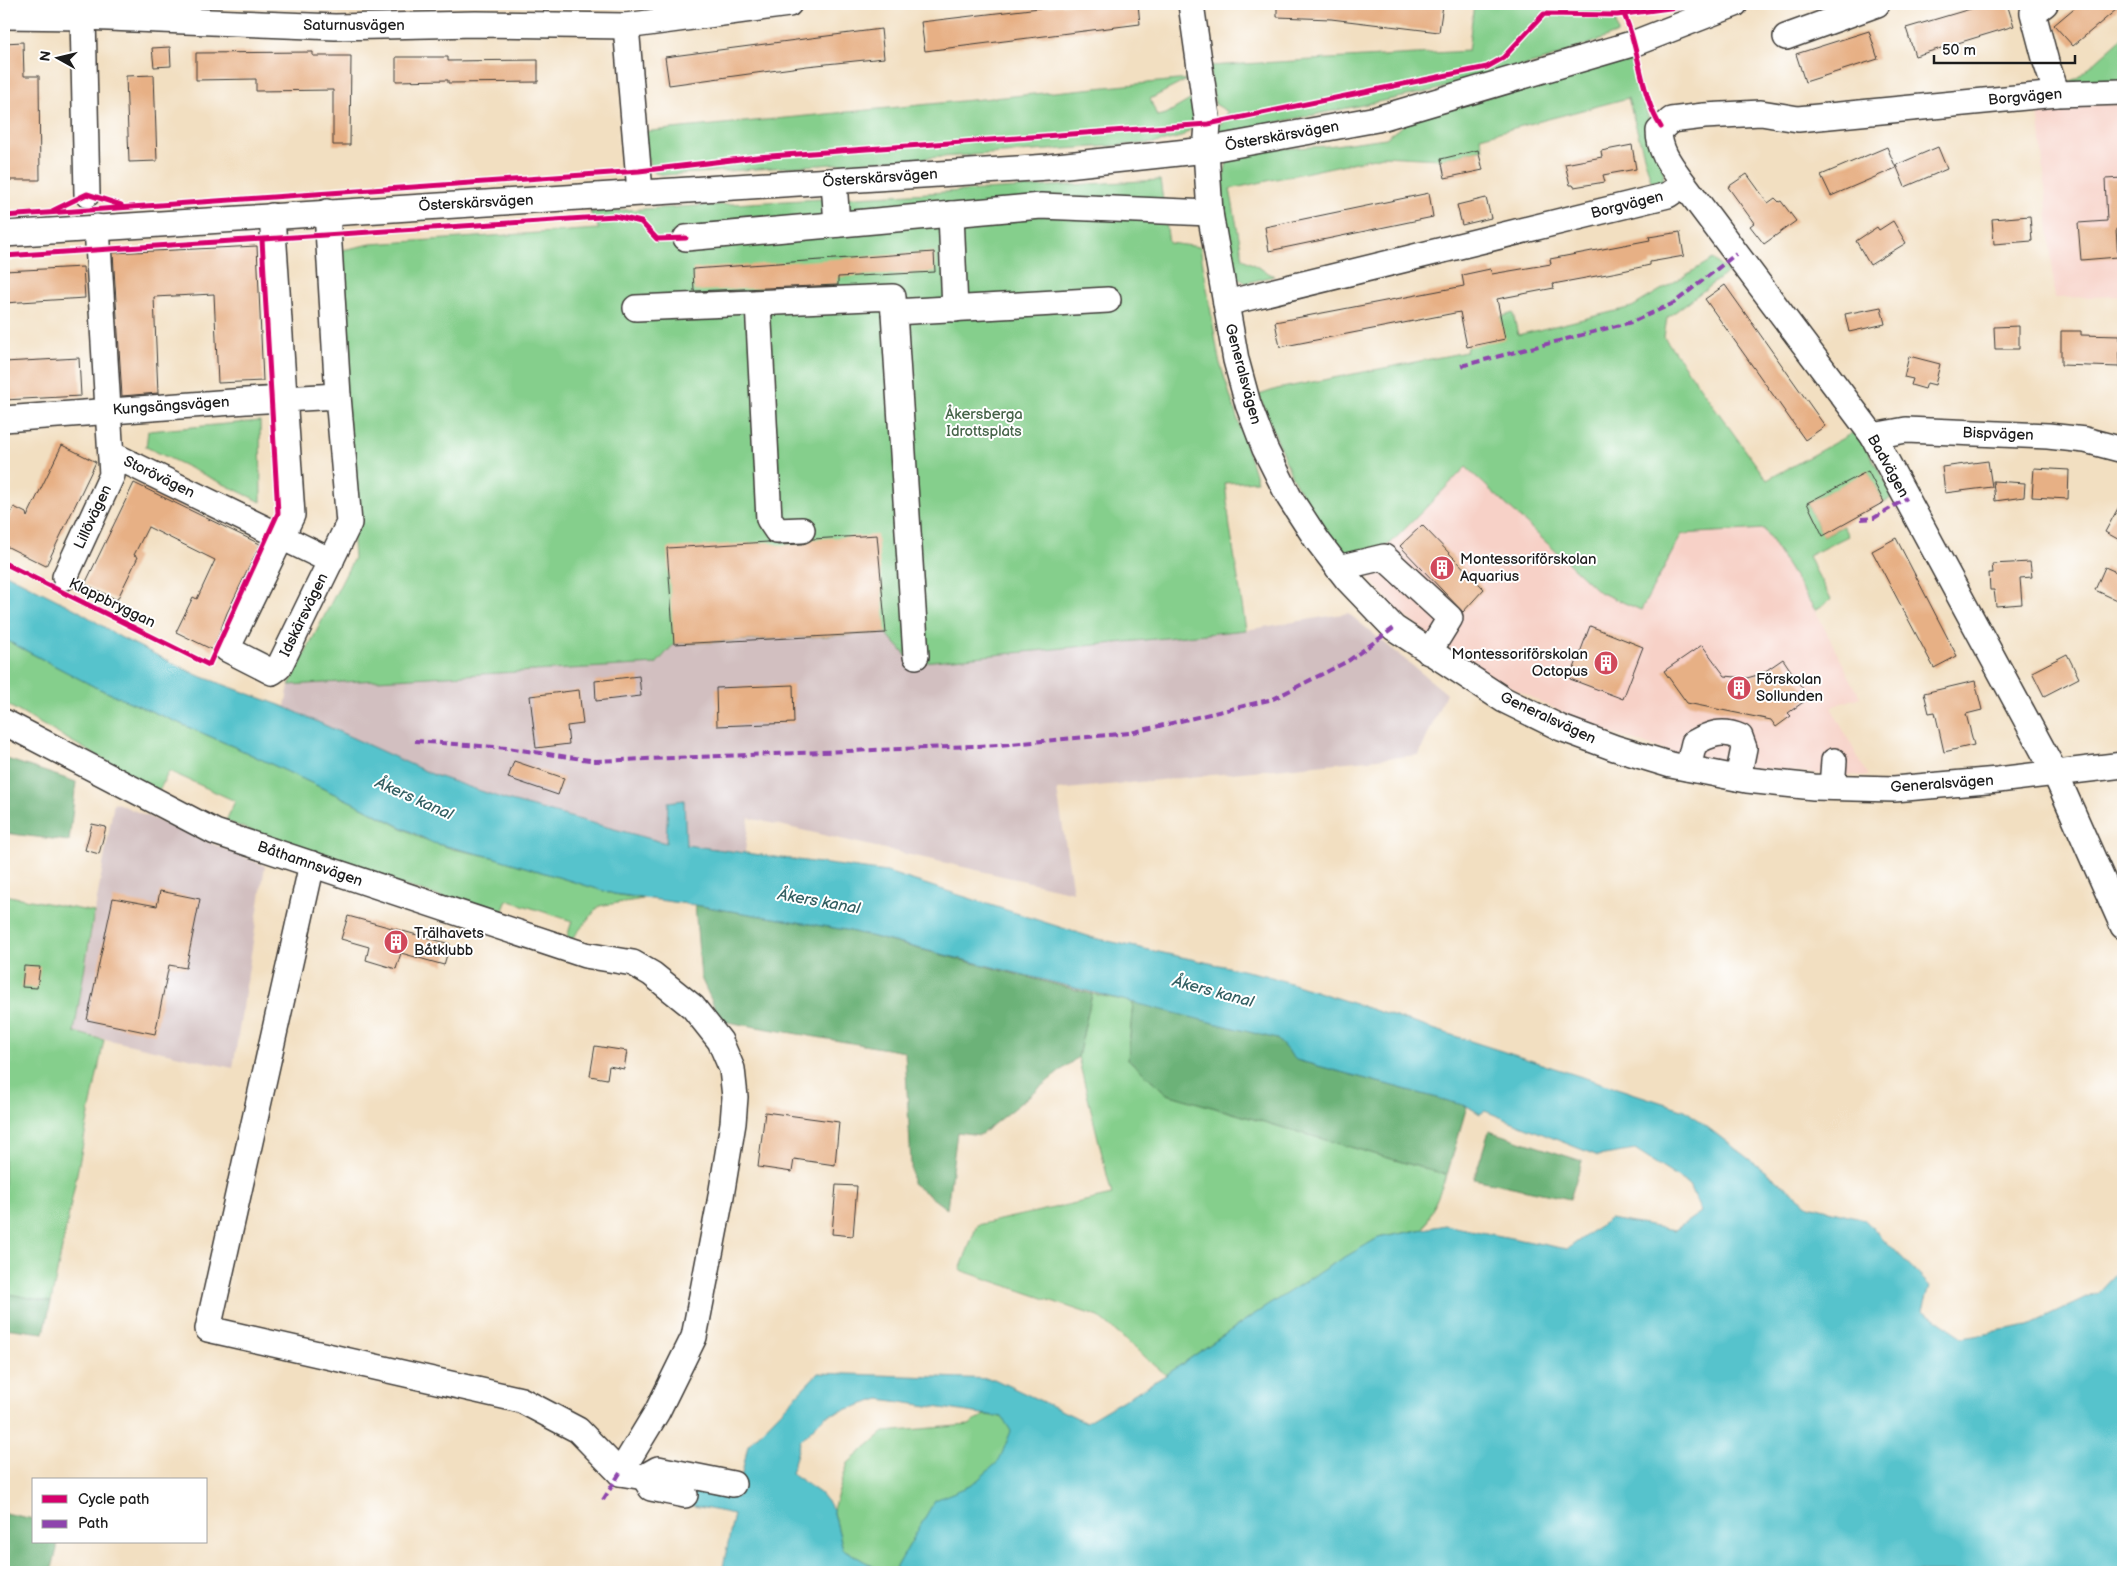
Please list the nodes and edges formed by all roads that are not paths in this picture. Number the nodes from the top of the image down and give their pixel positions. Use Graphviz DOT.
graph roads {
  1 [pos="789,4"];
  2 [pos="1191,4"];
  3 [pos="1735,4"];
  4 [pos="1877,4"];
  5 [pos="2036,7"];
  6 [pos="4,16"];
  7 [pos="83,17"];
  8 [pos="626,26"];
  9 [pos="1786,37"];
  10 [pos="2123,92"];
  11 [pos="2057,94"];
  12 [pos="1206,150"];
  13 [pos="834,182"];
  14 [pos="1684,184"];
  15 [pos="640,192"];
  16 [pos="87,194"];
  17 [pos="327,212"];
  18 [pos="1210,213"];
  19 [pos="952,214"];
  20 [pos="272,216"];
  21 [pos="837,224"];
  22 [pos="97,227"];
  23 [pos="4,234"];
  24 [pos="686,238"];
  25 [pos="1108,300"];
  26 [pos="758,303"];
  27 [pos="1226,303"];
  28 [pos="636,308"];
  29 [pos="955,309"];
  30 [pos="894,312"];
  31 [pos="338,396"];
  32 [pos="284,399"];
  33 [pos="108,411"];
  34 [pos="4,418"];
  35 [pos="1873,436"];
  36 [pos="2123,450"];
  37 [pos="111,454"];
  38 [pos="802,530"];
  39 [pos="281,536"];
  40 [pos="330,561"];
  41 [pos="1338,568"];
  42 [pos="65,577"];
  43 [pos="1429,652"];
  44 [pos="916,656"];
  45 [pos="4,722"];
  46 [pos="1834,761"];
  47 [pos="2123,765"];
  48 [pos="1688,768"];
  49 [pos="2054,773"];
  50 [pos="1738,778"];
  51 [pos="1832,787"];
  52 [pos="312,864"];
  53 [pos="2123,926"];
  54 [pos="632,1475"];
  55 [pos="733,1484"];
  56 [pos="685,1495"];
  1 -- 8 [label="street, Saturnusvägen"];
  2 -- 12 [label="street, Generalsvägen"];
  3 -- 12 [label="street, Österskärsvägen"];
  4 -- 9 [label="street"];
  5 -- 11 [label="street"];
  6 -- 7 [label="street, Saturnusvägen"];
  7 -- 8 [label="street, Saturnusvägen"];
  7 -- 16 [label="street"];
  8 -- 15 [label="street"];
  10 -- 11 [label="street, Borgvägen"];
  11 -- 14 [label="street, Borgvägen"];
  12 -- 13 [label="street, Österskärsvägen"];
  12 -- 18 [label="street, Generalsvägen"];
  13 -- 15 [label="street, Österskärsvägen"];
  13 -- 21 [label="street"];
  14 -- 27 [label="street, Borgvägen"];
  14 -- 35 [label="street, Badvägen"];
  15 -- 17 [label="street, Österskärsvägen"];
  17 -- 20 [label="street, Österskärsvägen"];
  17 -- 31 [label="street, Idskärsvägen"];
  18 -- 19 [label="street"];
  18 -- 27 [label="street, Generalsvägen"];
  19 -- 21 [label="street"];
  19 -- 29 [label="street"];
  20 -- 22 [label="street, Österskärsvägen"];
  20 -- 32 [label="street, Idskärsvägen"];
  21 -- 24 [label="street"];
  22 -- 23 [label="street, Österskärsvägen"];
  22 -- 33 [label="street, Storövägen"];
  25 -- 29 [label="street"];
  26 -- 28 [label="street"];
  26 -- 30 [label="street"];
  26 -- 38 [label="street"];
  27 -- 41 [label="street, Generalsvägen"];
  29 -- 30 [label="street"];
  30 -- 44 [label="street"];
  31 -- 32 [label="street, Kungsängsvägen"];
  31 -- 40 [label="street, Idskärsvägen"];
  32 -- 33 [label="street, Kungsängsvägen"];
  32 -- 39 [label="street, Idskärsvägen"];
  33 -- 34 [label="street, Kungsängsvägen"];
  33 -- 37 [label="street, Storövägen"];
  35 -- 36 [label="street, Bispvägen"];
  35 -- 49 [label="street, Badvägen"];
  37 -- 39 [label="street, Storövägen"];
  37 -- 42 [label="street, Lillövägen"];
  39 -- 40 [label="street, Storövägen"];
  39 -- 40 [label="street, Idskärsvägen"];
  41 -- 43 [label="street, Generalsvägen"];
  41 -- 43 [label="street"];
  43 -- 48 [label="street, Generalsvägen"];
  45 -- 52 [label="street, Båthamnsvägen"];
  46 -- 51 [label="street"];
  47 -- 49 [label="street, Generalsvägen"];
  48 -- 50 [label="street, Generalsvägen"];
  48 -- 50 [label="street"];
  49 -- 51 [label="street, Generalsvägen"];
  49 -- 53 [label="street, Badvägen"];
  50 -- 51 [label="street, Generalsvägen"];
  52 -- 54 [label="street, Båthamnsvägen"];
  52 -- 54 [label="street"];
  54 -- 55 [label="street"];
  54 -- 56 [label="street"];
}
